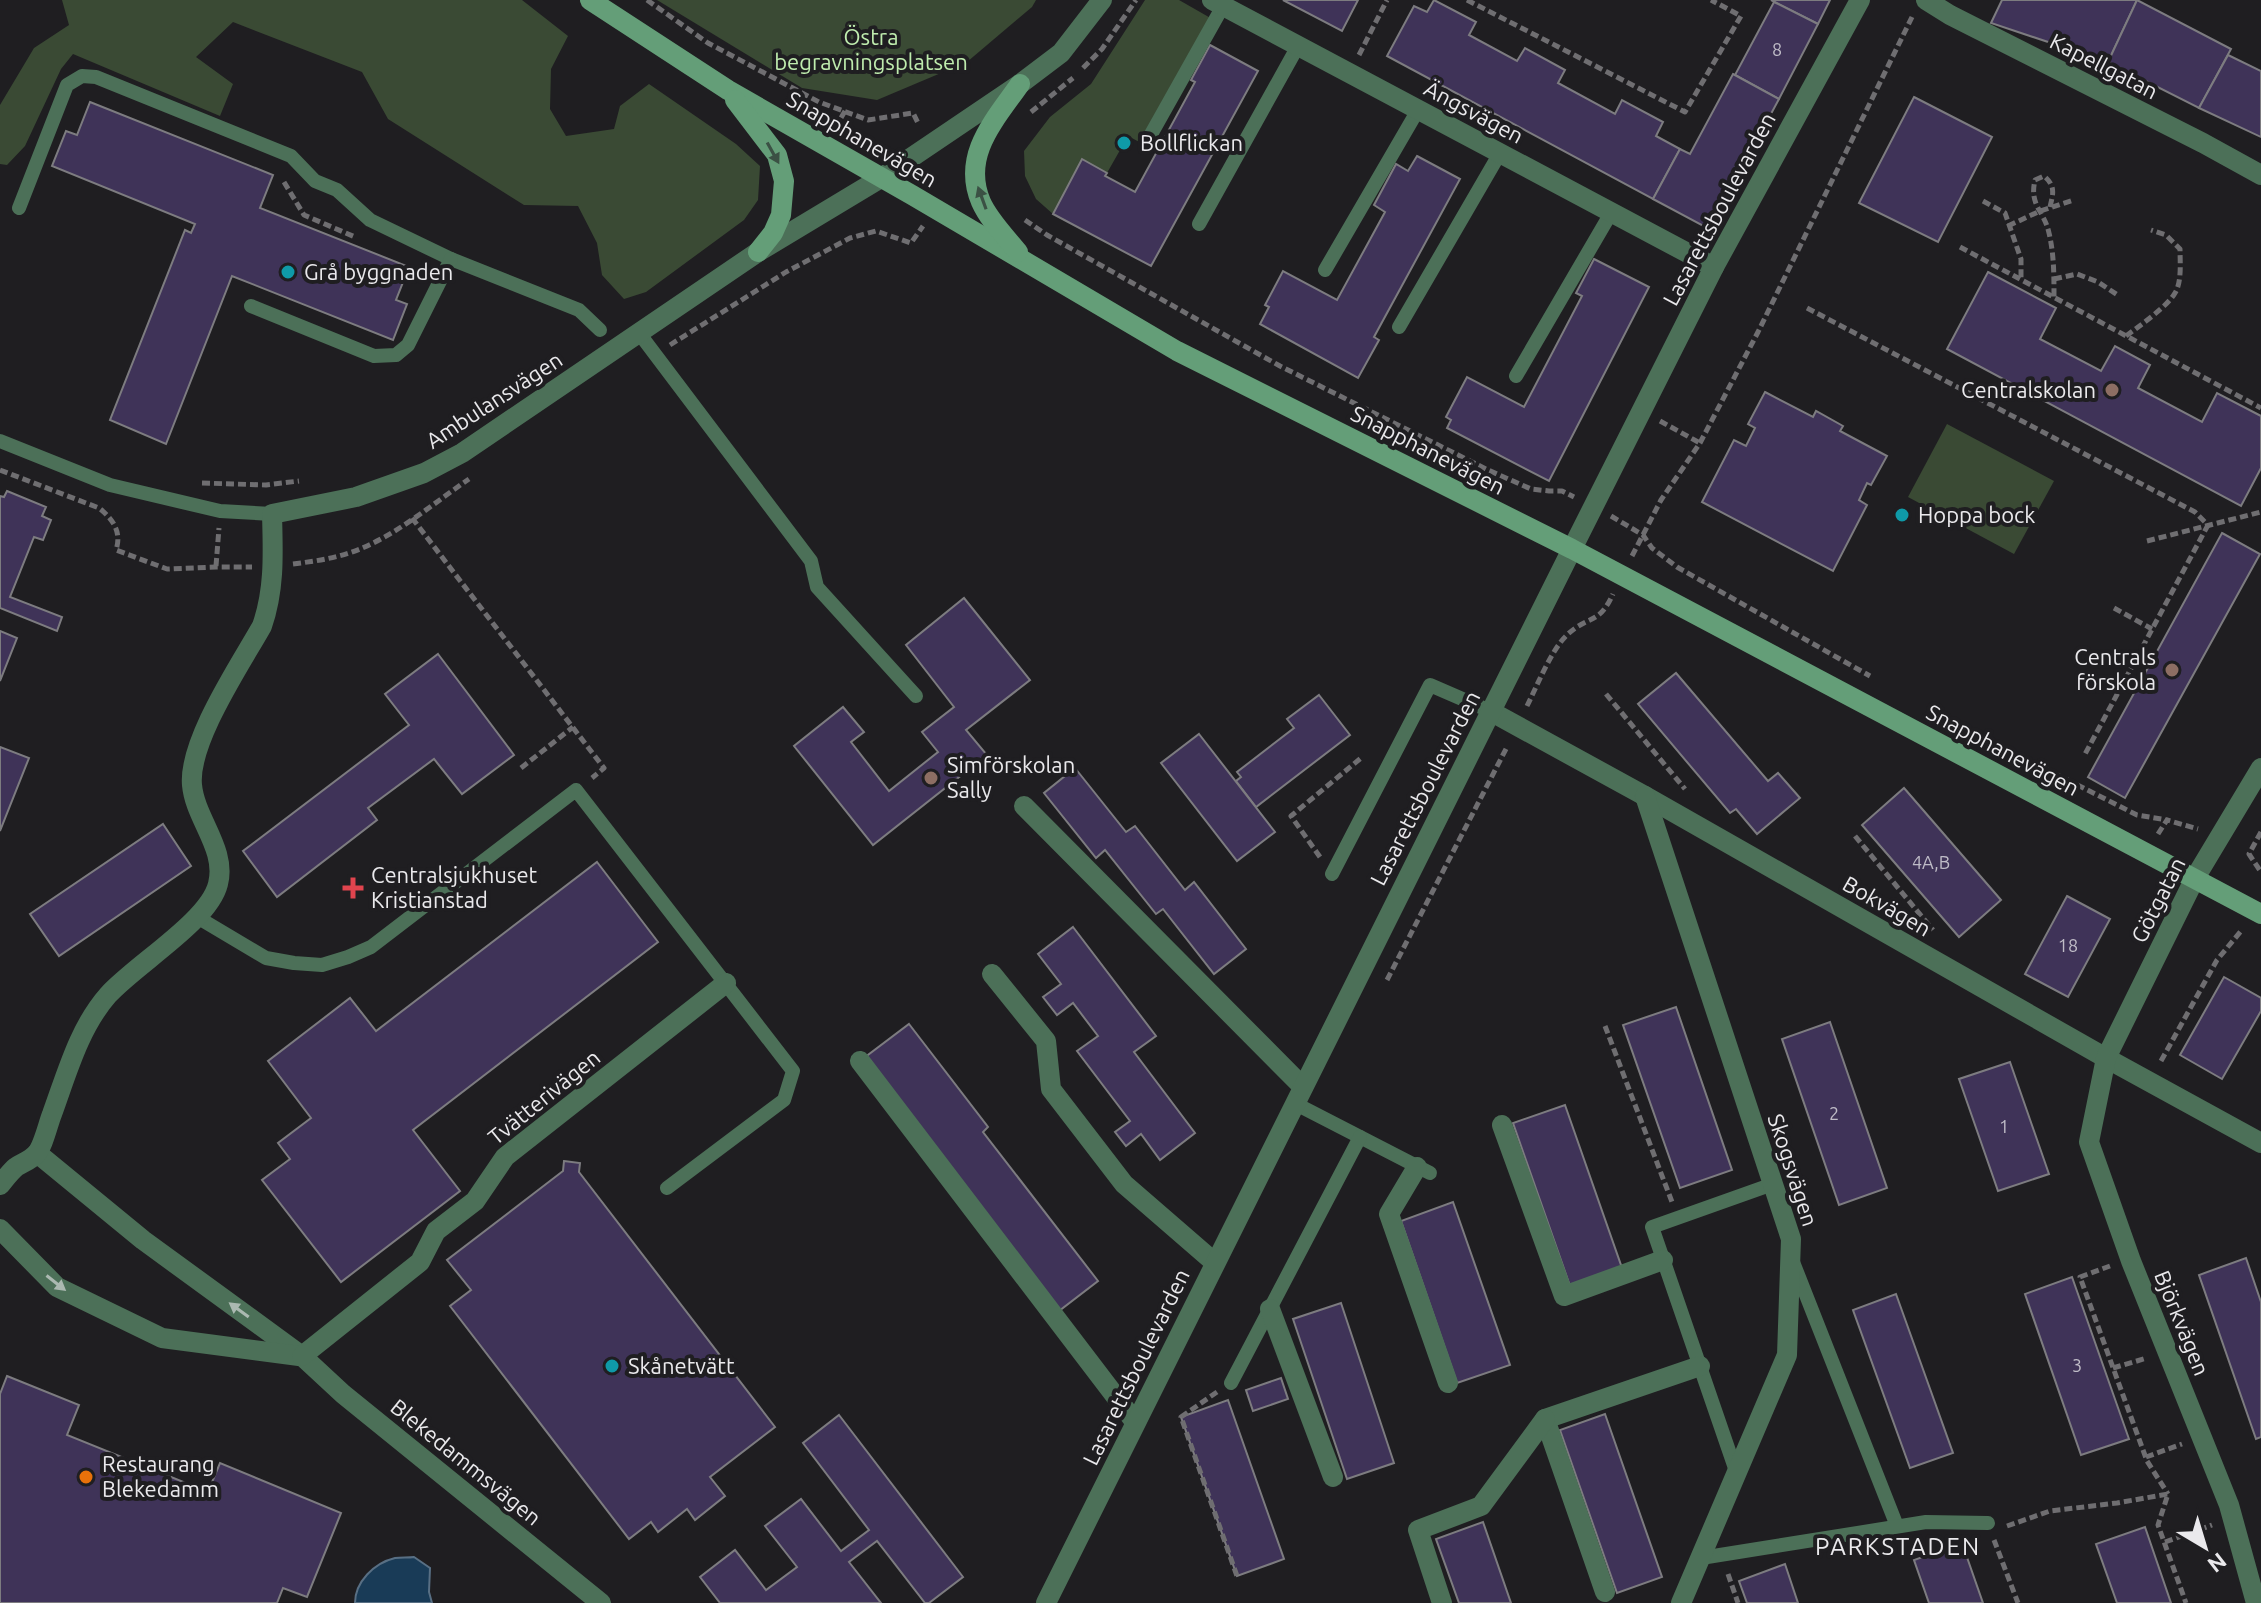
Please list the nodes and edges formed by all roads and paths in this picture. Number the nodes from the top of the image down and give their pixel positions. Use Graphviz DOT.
graph roads {
  1 [pos="590,0"];
  2 [pos="647,0"];
  3 [pos="1102,0"];
  4 [pos="1136,0"];
  5 [pos="1387,0"];
  6 [pos="1467,0"];
  7 [pos="1711,0"];
  8 [pos="1860,0"];
  9 [pos="1218,3"];
  10 [pos="1920,7"];
  11 [pos="1298,46"];
  12 [pos="1350,74"];
  13 [pos="1020,84"];
  14 [pos="728,90"];
  15 [pos="1418,110"];
  16 [pos="845,111"];
  17 [pos="1027,116"];
  18 [pos="930,144"];
  19 [pos="1145,145"];
  20 [pos="825,146"];
  21 [pos="1500,153"];
  22 [pos="2261,175"];
  23 [pos="881,178"];
  24 [pos="282,179"];
  25 [pos="2074,200"];
  26 [pos="1983,201"];
  27 [pos="2050,207"];
  28 [pos="19,208"];
  29 [pos="2040,211"];
  30 [pos="825,212"];
  31 [pos="1611,213"];
  32 [pos="1018,216"];
  33 [pos="1199,224"];
  34 [pos="2008,226"];
  35 [pos="2151,230"];
  36 [pos="360,239"];
  37 [pos="844,241"];
  38 [pos="1960,247"];
  39 [pos="758,252"];
  40 [pos="451,259"];
  41 [pos="1025,262"];
  42 [pos="1714,267"];
  43 [pos="1325,270"];
  44 [pos="2054,279"];
  45 [pos="2021,280"];
  46 [pos="2119,296"];
  47 [pos="2054,297"];
  48 [pos="251,306"];
  49 [pos="1807,308"];
  50 [pos="1399,327"];
  51 [pos="600,330"];
  52 [pos="639,333"];
  53 [pos="2126,336"];
  54 [pos="1516,376"];
  55 [pos="2261,408"];
  56 [pos="1642,410"];
  57 [pos="0,441"];
  58 [pos="1700,443"];
  59 [pos="308,481"];
  60 [pos="192,483"];
  61 [pos="1593,507"];
  62 [pos="2261,512"];
  63 [pos="272,514"];
  64 [pos="412,518"];
  65 [pos="2208,525"];
  66 [pos="1643,535"];
  67 [pos="2147,541"];
  68 [pos="1572,549"];
  69 [pos="1621,577"];
  70 [pos="2114,608"];
  71 [pos="2152,629"];
  72 [pos="1878,681"];
  73 [pos="1606,694"];
  74 [pos="916,696"];
  75 [pos="1490,711"];
  76 [pos="1517,726"];
  77 [pos="573,727"];
  78 [pos="2084,756"];
  79 [pos="1361,758"];
  80 [pos="2023,758"];
  81 [pos="521,768"];
  82 [pos="2261,768"];
  83 [pos="1675,777"];
  84 [pos="576,790"];
  85 [pos="1645,796"];
  86 [pos="1024,806"];
  87 [pos="2167,820"];
  88 [pos="2261,832"];
  89 [pos="1855,836"];
  90 [pos="2261,872"];
  91 [pos="1332,874"];
  92 [pos="2195,878"];
  93 [pos="2259,913"];
  94 [pos="197,917"];
  95 [pos="1942,941"];
  96 [pos="992,974"];
  97 [pos="726,983"];
  98 [pos="1383,988"];
  99 [pos="1605,1026"];
  100 [pos="2106,1058"];
  101 [pos="860,1061"];
  102 [pos="2150,1082"];
  103 [pos="1298,1095"];
  104 [pos="1502,1125"];
  105 [pos="1360,1137"];
  106 [pos="2261,1143"];
  107 [pos="37,1153"];
  108 [pos="1423,1170"];
  109 [pos="1773,1184"];
  110 [pos="0,1185"];
  111 [pos="667,1188"];
  112 [pos="1678,1218"];
  113 [pos="0,1229"];
  114 [pos="1791,1255"];
  115 [pos="1663,1260"];
  116 [pos="1214,1262"];
  117 [pos="2080,1277"];
  118 [pos="1270,1309"];
  119 [pos="2167,1350"];
  120 [pos="302,1356"];
  121 [pos="1700,1366"];
  122 [pos="2113,1368"];
  123 [pos="1231,1383"];
  124 [pos="1448,1383"];
  125 [pos="1545,1419"];
  126 [pos="1135,1422"];
  127 [pos="2201,1437"];
  128 [pos="2146,1457"];
  129 [pos="1737,1474"];
  130 [pos="1333,1477"];
  131 [pos="2168,1494"];
  132 [pos="2232,1517"];
  133 [pos="1897,1526"];
  134 [pos="1990,1528"];
  135 [pos="2165,1542"];
  136 [pos="1711,1556"];
  137 [pos="1237,1576"];
  138 [pos="1605,1592"];
  139 [pos="601,1603"];
  140 [pos="1046,1603"];
  141 [pos="1442,1603"];
  142 [pos="1681,1603"];
  143 [pos="1738,1603"];
  144 [pos="2018,1603"];
  145 [pos="2186,1603"];
  146 [pos="2256,1603"];
  1 -- 14 [label="main road, Snapphanevägen"];
  2 -- 16 [label="path"];
  3 -- 13 [label="street, Ambulansvägen"];
  4 -- 17 [label="path"];
  5 -- 12 [label="path"];
  6 -- 7 [label="path"];
  8 -- 42 [label="street, Lasarettsboulevarden"];
  9 -- 11 [label="street, Ängsvägen"];
  9 -- 19 [label="lane"];
  10 -- 22 [label="street, Kapellgatan"];
  10 -- 58 [label="path"];
  11 -- 12 [label="street, Ängsvägen"];
  11 -- 33 [label="lane"];
  12 -- 15 [label="street, Ängsvägen"];
  13 -- 18 [label="street, Ambulansvägen"];
  41 -- 13 [label="main road, one-way"];
  14 -- 20 [label="main road, Snapphanevägen"];
  14 -- 39 [label="main road, one-way"];
  15 -- 21 [label="street, Ängsvägen"];
  15 -- 43 [label="lane"];
  16 -- 18 [label="path"];
  16 -- 20 [label="path"];
  18 -- 23 [label="street, Ambulansvägen"];
  20 -- 23 [label="main road, Snapphanevägen"];
  21 -- 31 [label="street, Ängsvägen"];
  21 -- 50 [label="lane"];
  23 -- 30 [label="street, Ambulansvägen"];
  23 -- 41 [label="main road, Snapphanevägen"];
  24 -- 36 [label="path"];
  25 -- 27 [label="path"];
  26 -- 34 [label="path"];
  27 -- 29 [label="path"];
  27 -- 29 [label="path"];
  28 -- 40 [label="lane"];
  29 -- 34 [label="path"];
  29 -- 44 [label="path"];
  30 -- 37 [label="path"];
  30 -- 39 [label="street, Ambulansvägen"];
  31 -- 42 [label="street, Ängsvägen"];
  31 -- 54 [label="lane"];
  32 -- 61 [label="path"];
  34 -- 45 [label="path"];
  35 -- 53 [label="path"];
  38 -- 45 [label="path"];
  39 -- 52 [label="street, Ambulansvägen"];
  40 -- 48 [label="lane"];
  40 -- 51 [label="lane"];
  41 -- 68 [label="main road, Snapphanevägen"];
  42 -- 56 [label="street, Lasarettsboulevarden"];
  44 -- 46 [label="path"];
  44 -- 47 [label="path"];
  45 -- 47 [label="path"];
  47 -- 53 [label="path"];
  49 -- 65 [label="path"];
  52 -- 63 [label="street, Ambulansvägen"];
  52 -- 74 [label="lane"];
  53 -- 55 [label="path"];
  56 -- 58 [label="path"];
  56 -- 61 [label="street, Lasarettsboulevarden"];
  57 -- 63 [label="lane, Ambulansvägen"];
  58 -- 66 [label="path"];
  59 -- 60 [label="path"];
  61 -- 66 [label="path"];
  61 -- 68 [label="street, Lasarettsboulevarden"];
  62 -- 65 [label="path"];
  63 -- 94 [label="street"];
  64 -- 77 [label="path"];
  65 -- 67 [label="path"];
  65 -- 71 [label="path"];
  66 -- 69 [label="path"];
  66 -- 72 [label="path"];
  68 -- 69 [label="main road, Snapphanevägen"];
  68 -- 75 [label="street, Lasarettsboulevarden"];
  69 -- 76 [label="path"];
  69 -- 92 [label="main road, Snapphanevägen"];
  70 -- 71 [label="path"];
  71 -- 78 [label="path"];
  73 -- 83 [label="path"];
  75 -- 76 [label="street, Bokvägen"];
  75 -- 91 [label="lane"];
  75 -- 103 [label="street, Lasarettsboulevarden"];
  76 -- 85 [label="street, Bokvägen"];
  76 -- 98 [label="path"];
  77 -- 81 [label="path"];
  77 -- 84 [label="path"];
  79 -- 91 [label="path"];
  80 -- 87 [label="path"];
  82 -- 92 [label="street, Götgatan"];
  84 -- 94 [label="lane"];
  84 -- 97 [label="lane"];
  85 -- 100 [label="street, Bokvägen"];
  85 -- 109 [label="street, Skogsvägen"];
  86 -- 103 [label="street"];
  88 -- 90 [label="path"];
  89 -- 95 [label="path"];
  92 -- 93 [label="main road, Snapphanevägen"];
  92 -- 100 [label="street, Götgatan"];
  93 -- 102 [label="path"];
  94 -- 107 [label="street"];
  96 -- 116 [label="street"];
  97 -- 111 [label="lane"];
  97 -- 120 [label="street, Tvätterivägen"];
  99 -- 112 [label="path"];
  100 -- 102 [label="street, Bokvägen"];
  100 -- 119 [label="street, Björkvägen"];
  101 -- 126 [label="street"];
  102 -- 106 [label="street, Bokvägen"];
  103 -- 105 [label="lane"];
  103 -- 116 [label="street, Lasarettsboulevarden"];
  104 -- 115 [label="street"];
  105 -- 108 [label="lane"];
  105 -- 118 [label="lane"];
  107 -- 110 [label="street"];
  120 -- 107 [label="street, Blekedammsvägen, one-way"];
  108 -- 124 [label="street"];
  109 -- 112 [label="lane"];
  109 -- 114 [label="street, Skogsvägen"];
  112 -- 115 [label="lane"];
  113 -- 120 [label="street, one-way"];
  114 -- 129 [label="street, Skogsvägen"];
  114 -- 133 [label="lane"];
  115 -- 121 [label="lane"];
  116 -- 126 [label="street, Lasarettsboulevarden"];
  117 -- 122 [label="path"];
  118 -- 123 [label="lane"];
  118 -- 130 [label="street"];
  119 -- 122 [label="path"];
  119 -- 127 [label="street, Björkvägen"];
  120 -- 139 [label="street, Blekedammsvägen"];
  121 -- 125 [label="street"];
  121 -- 129 [label="lane"];
  122 -- 128 [label="path"];
  123 -- 137 [label="path"];
  125 -- 138 [label="street"];
  125 -- 141 [label="street"];
  126 -- 140 [label="street, Lasarettsboulevarden"];
  127 -- 128 [label="path"];
  127 -- 132 [label="street, Björkvägen"];
  128 -- 131 [label="path"];
  129 -- 136 [label="street, Skogsvägen"];
  131 -- 134 [label="path"];
  131 -- 135 [label="path"];
  132 -- 135 [label="path"];
  132 -- 146 [label="street, Björkvägen"];
  133 -- 134 [label="lane"];
  133 -- 136 [label="lane"];
  134 -- 144 [label="path"];
  135 -- 145 [label="path"];
  136 -- 142 [label="street, Skogsvägen"];
  136 -- 143 [label="path"];
}
